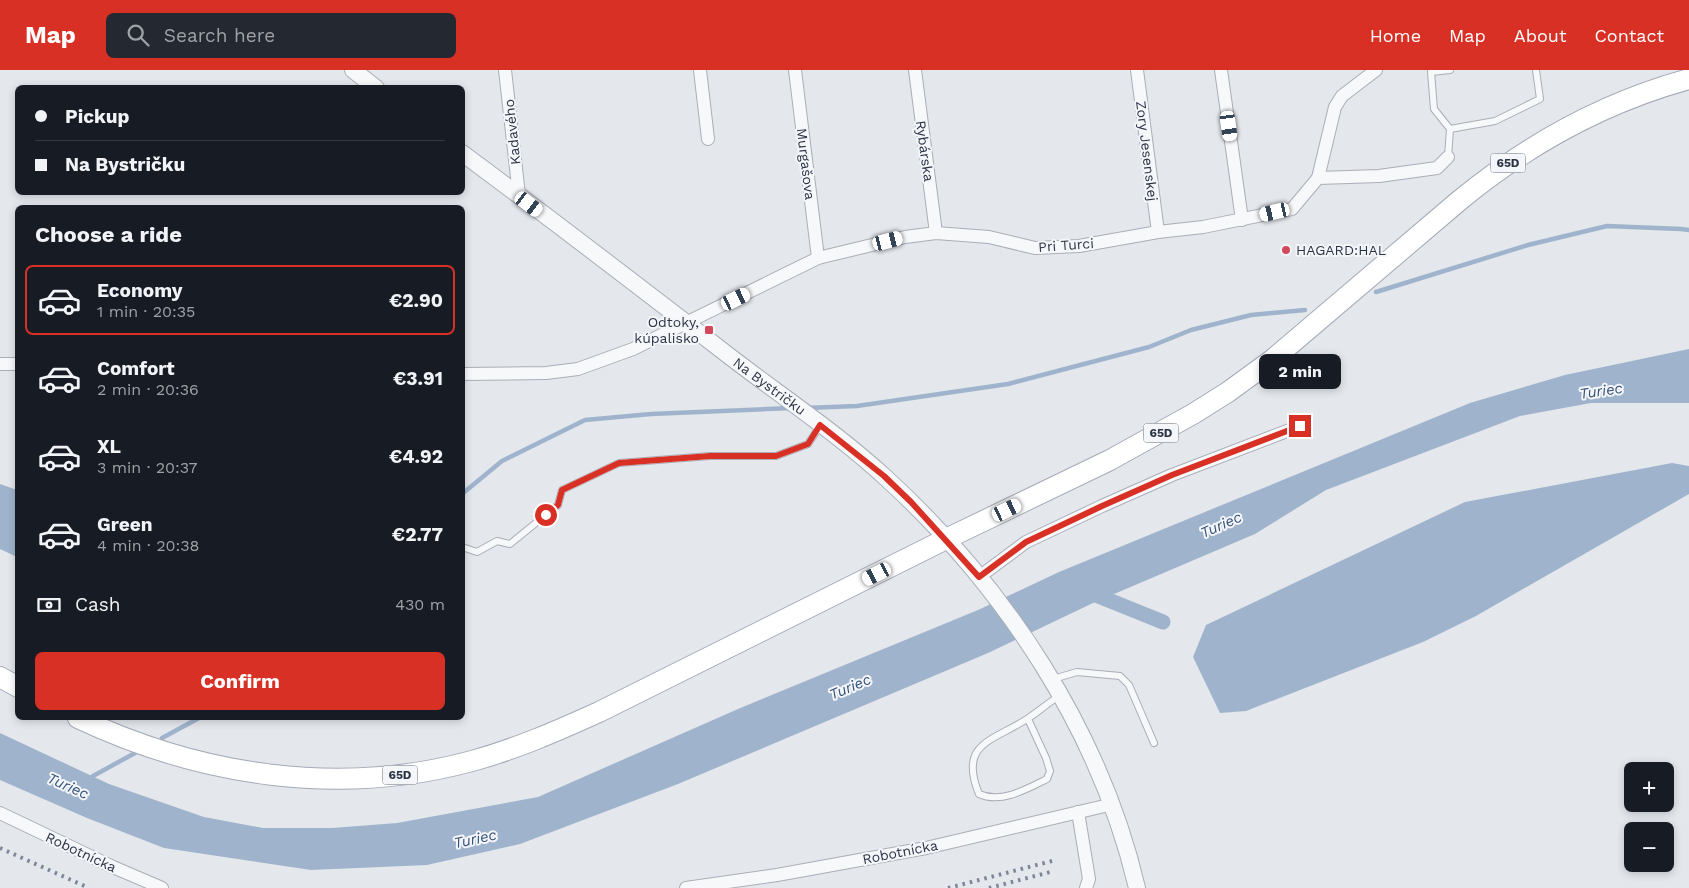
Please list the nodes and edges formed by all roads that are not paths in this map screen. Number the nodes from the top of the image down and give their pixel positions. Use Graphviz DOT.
graph roads {
  1 [pos="353,70"];
  2 [pos="505,70"];
  3 [pos="700,70"];
  4 [pos="795,70"];
  5 [pos="915,70"];
  6 [pos="1137,70"];
  7 [pos="1221,70"];
  8 [pos="1450,70"];
  9 [pos="1536,70"];
  10 [pos="1370,72"];
  11 [pos="1689,79"];
  12 [pos="372,85"];
  13 [pos="1450,130"];
  14 [pos="708,138"];
  15 [pos="465,154"];
  16 [pos="1448,157"];
  17 [pos="1318,178"];
  18 [pos="519,195"];
  19 [pos="1242,220"];
  20 [pos="1158,232"];
  21 [pos="936,233"];
  22 [pos="818,258"];
  23 [pos="687,324"];
  24 [pos="0,364"];
  25 [pos="15,364"];
  26 [pos="465,374"];
  27 [pos="819,424"];
  28 [pos="1300,426"];
  29 [pos="946,539"];
  30 [pos="465,548"];
  31 [pos="983,582"];
  32 [pos="0,677"];
  33 [pos="1051,679"];
  34 [pos="15,685"];
  35 [pos="1060,695"];
  36 [pos="1028,719"];
  37 [pos="83,720"];
  38 [pos="1154,743"];
  39 [pos="1112,804"];
  40 [pos="1078,812"];
  41 [pos="0,814"];
  42 [pos="162,888"];
  43 [pos="686,888"];
  44 [pos="1086,888"];
  45 [pos="1137,888"];
  1 -- 12 [label="street"];
  2 -- 18 [label="street, Kadavého"];
  3 -- 14 [label="street"];
  4 -- 22 [label="street, Murgašova"];
  5 -- 21 [label="street, Rybárska"];
  6 -- 20 [label="street, Zory Jesenskej"];
  7 -- 19 [label="street"];
  8 -- 13 [label="lane"];
  9 -- 13 [label="lane"];
  10 -- 17 [label="street, Pri Turci"];
  11 -- 29 [label="main road, 65D"];
  13 -- 16 [label="lane"];
  15 -- 18 [label="street, Na Bystričku"];
  16 -- 17 [label="street"];
  17 -- 19 [label="street, Pri Turci"];
  18 -- 23 [label="street, Na Bystričku"];
  19 -- 20 [label="street, Pri Turci"];
  20 -- 21 [label="street, Pri Turci"];
  21 -- 22 [label="street, Pri Turci"];
  22 -- 23 [label="street, Pri Turci"];
  23 -- 26 [label="street"];
  23 -- 27 [label="street, Na Bystričku"];
  24 -- 25 [label="street"];
  27 -- 29 [label="street, Na Bystričku"];
  27 -- 30 [label="lane"];
  28 -- 31 [label="street"];
  29 -- 31 [label="street, Na Bystričku"];
  29 -- 37 [label="main road, 65D"];
  31 -- 33 [label="street, Na Bystričku"];
  32 -- 34 [label="main road"];
  33 -- 35 [label="street, Na Bystričku"];
  33 -- 38 [label="lane"];
  35 -- 36 [label="lane"];
  35 -- 39 [label="street, Na Bystričku"];
  36 -- 36 [label="lane"];
  39 -- 40 [label="street, Robotnícka"];
  39 -- 45 [label="street, Na Bystričku"];
  40 -- 43 [label="street, Robotnícka"];
  40 -- 44 [label="street"];
  41 -- 42 [label="street, Robotnícka"];
}
